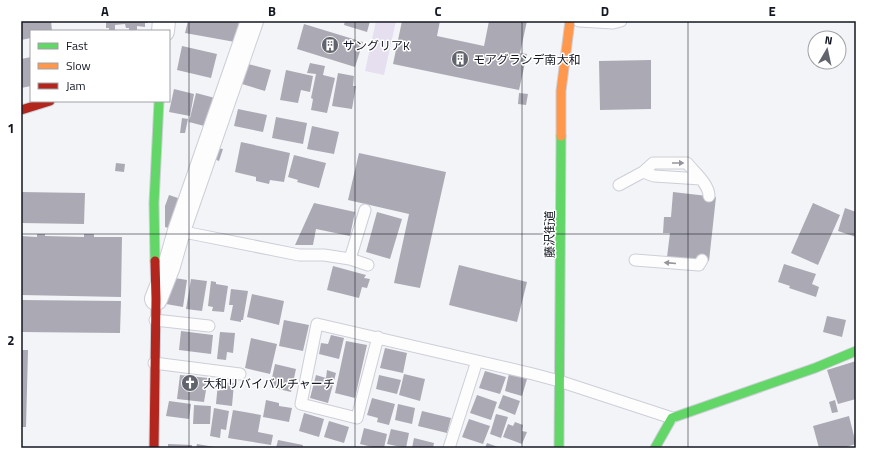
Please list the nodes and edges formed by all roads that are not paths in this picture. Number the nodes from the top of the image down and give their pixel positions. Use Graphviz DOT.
graph roads {
  1 [pos="252,21"];
  2 [pos="570,21"];
  3 [pos="579,21"];
  4 [pos="621,21"];
  5 [pos="47,102"];
  6 [pos="159,102"];
  7 [pos="21,110"];
  8 [pos="643,172"];
  9 [pos="701,179"];
  10 [pos="619,185"];
  11 [pos="709,196"];
  12 [pos="365,210"];
  13 [pos="179,231"];
  14 [pos="350,259"];
  15 [pos="635,260"];
  16 [pos="702,260"];
  17 [pos="368,265"];
  18 [pos="156,299"];
  19 [pos="155,320"];
  20 [pos="209,326"];
  21 [pos="378,337"];
  22 [pos="856,351"];
  23 [pos="477,361"];
  24 [pos="154,363"];
  25 [pos="240,374"];
  26 [pos="559,381"];
  27 [pos="672,418"];
  28 [pos="154,448"];
  29 [pos="449,448"];
  30 [pos="559,448"];
  31 [pos="655,448"];
  1 -- 13 [label="street"];
  2 -- 26 [label="main road, 藤沢街道"];
  3 -- 4 [label="lane"];
  5 -- 7 [label="main road"];
  6 -- 18 [label="main road"];
  8 -- 9 [label="lane"];
  8 -- 9 [label="lane, one-way"];
  8 -- 10 [label="lane"];
  9 -- 11 [label="lane"];
  12 -- 14 [label="lane"];
  13 -- 14 [label="lane"];
  13 -- 18 [label="street"];
  14 -- 17 [label="lane"];
  16 -- 15 [label="lane, one-way"];
  18 -- 19 [label="main road"];
  19 -- 20 [label="lane"];
  19 -- 24 [label="main road"];
  21 -- 21 [label="lane"];
  21 -- 23 [label="lane"];
  22 -- 27 [label="main road"];
  23 -- 26 [label="lane"];
  23 -- 29 [label="lane"];
  24 -- 25 [label="lane"];
  24 -- 28 [label="main road"];
  26 -- 27 [label="lane"];
  26 -- 30 [label="main road, 藤沢街道"];
  27 -- 31 [label="main road"];
}
